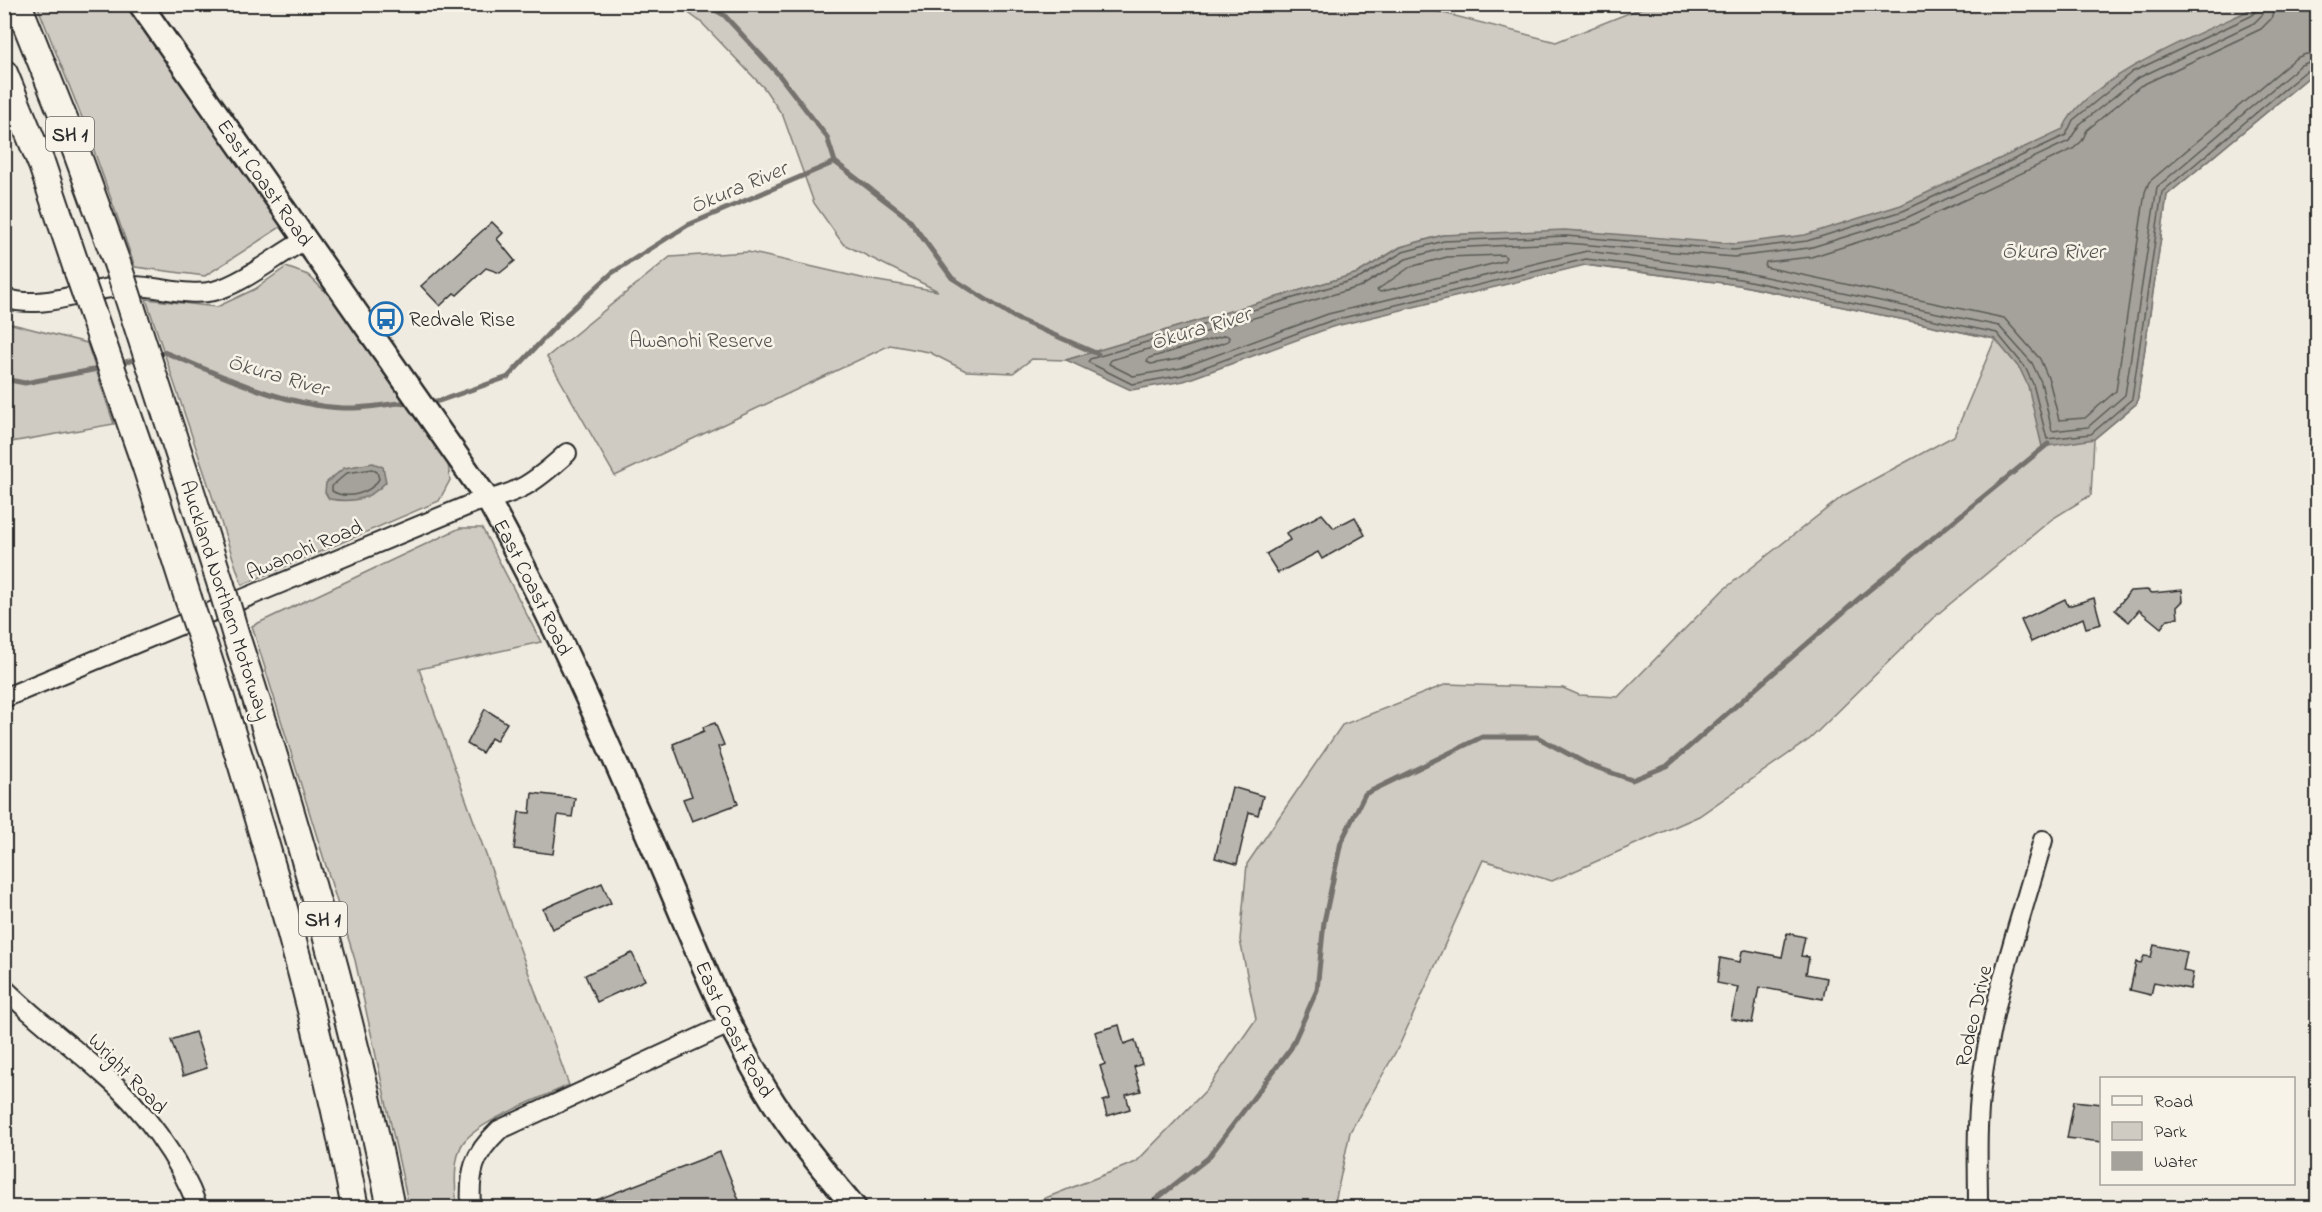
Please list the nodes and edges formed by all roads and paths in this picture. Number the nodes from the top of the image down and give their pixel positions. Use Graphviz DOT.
graph roads {
  1 [pos="18,4"];
  2 [pos="140,4"];
  3 [pos="4,73"];
  4 [pos="307,239"];
  5 [pos="4,298"];
  6 [pos="567,453"];
  7 [pos="488,500"];
  8 [pos="4,698"];
  9 [pos="2043,840"];
  10 [pos="4,988"];
  11 [pos="729,1024"];
  12 [pos="198,1208"];
  13 [pos="355,1208"];
  14 [pos="391,1208"];
  15 [pos="471,1208"];
  16 [pos="855,1208"];
  17 [pos="1978,1208"];
  1 -- 14 [label="highway, Auckland Northern Motorway / SH 1, bridge"];
  2 -- 4 [label="main road, East Coast Road"];
  3 -- 13 [label="highway, Auckland Northern Motorway / SH 1, bridge"];
  4 -- 5 [label="street"];
  4 -- 7 [label="main road, East Coast Road"];
  6 -- 7 [label="street, Awanohi Road"];
  7 -- 8 [label="street, Awanohi Road"];
  7 -- 11 [label="main road, East Coast Road"];
  9 -- 17 [label="street, Rodeo Drive"];
  10 -- 12 [label="street, Wright Road"];
  11 -- 15 [label="street"];
  11 -- 16 [label="main road, East Coast Road"];
}
